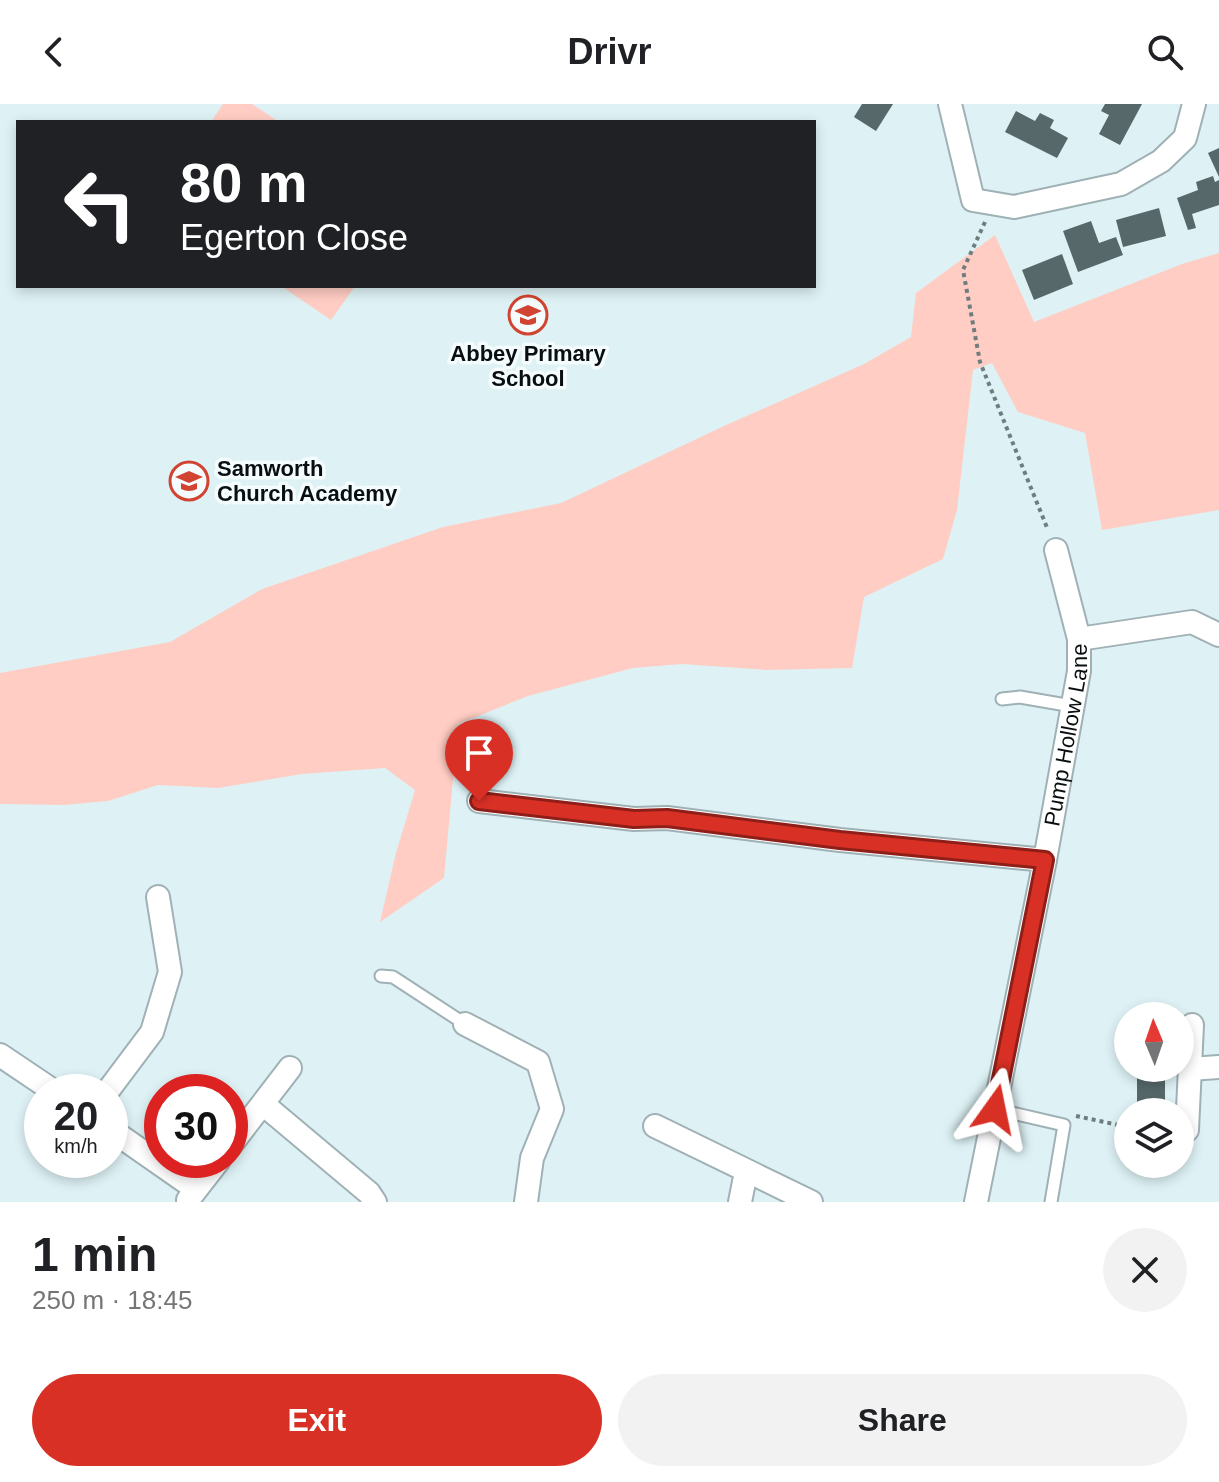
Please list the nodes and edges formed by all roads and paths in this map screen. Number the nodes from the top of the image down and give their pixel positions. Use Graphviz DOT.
graph roads {
  1 [pos="950,104"];
  2 [pos="1194,104"];
  3 [pos="993,205"];
  4 [pos="1056,550"];
  5 [pos="1219,635"];
  6 [pos="1079,639"];
  7 [pos="1002,699"];
  8 [pos="1072,706"];
  9 [pos="479,801"];
  10 [pos="1045,860"];
  11 [pos="158,897"];
  12 [pos="381,976"];
  13 [pos="465,1024"];
  14 [pos="0,1055"];
  15 [pos="1219,1067"];
  16 [pos="290,1068"];
  17 [pos="1194,1069"];
  18 [pos="28,1074"];
  19 [pos="120,1074"];
  20 [pos="263,1104"];
  21 [pos="995,1109"];
  22 [pos="248,1123"];
  23 [pos="655,1126"];
  24 [pos="128,1144"];
  25 [pos="746,1172"];
  26 [pos="206,1178"];
  27 [pos="192,1196"];
  28 [pos="375,1202"];
  29 [pos="526,1202"];
  30 [pos="740,1202"];
  31 [pos="811,1202"];
  32 [pos="976,1202"];
  33 [pos="1051,1202"];
  1 -- 3 [label="street"];
  2 -- 3 [label="street"];
  3 -- 4 [label="path"];
  4 -- 6 [label="street, Pump Hollow Lane"];
  5 -- 6 [label="street"];
  6 -- 8 [label="street, Pump Hollow Lane"];
  7 -- 8 [label="lane"];
  8 -- 10 [label="street, Pump Hollow Lane"];
  9 -- 10 [label="street"];
  10 -- 21 [label="street, Pump Hollow Lane"];
  11 -- 19 [label="street"];
  12 -- 13 [label="lane"];
  13 -- 29 [label="street"];
  14 -- 18 [label="street"];
  15 -- 17 [label="street"];
  16 -- 20 [label="street"];
  20 -- 22 [label="street"];
  20 -- 28 [label="street"];
  21 -- 32 [label="street, Pump Hollow Lane"];
  21 -- 33 [label="lane"];
  23 -- 25 [label="street"];
  24 -- 27 [label="street"];
  25 -- 30 [label="street"];
  25 -- 31 [label="street"];
  26 -- 27 [label="street"];
}
